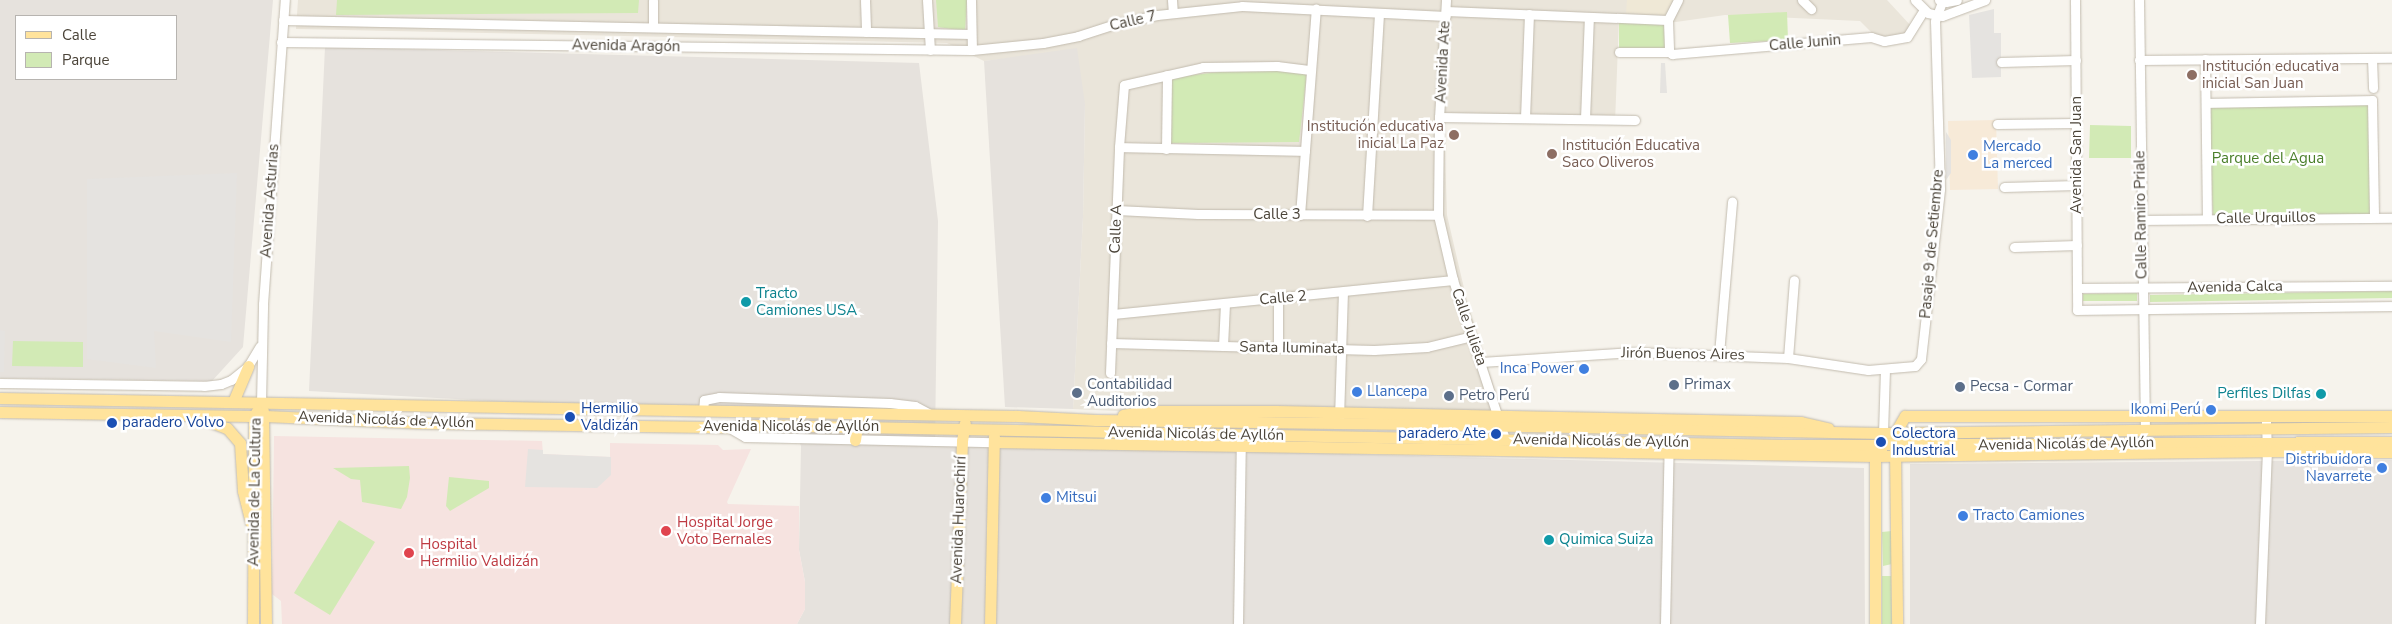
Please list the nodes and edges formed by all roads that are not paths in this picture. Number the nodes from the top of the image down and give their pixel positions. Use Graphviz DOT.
graph roads {
  1 [pos="284,0"];
  2 [pos="653,0"];
  3 [pos="865,0"];
  4 [pos="927,0"];
  5 [pos="971,0"];
  6 [pos="1172,0"];
  7 [pos="1325,0"];
  8 [pos="1446,0"];
  9 [pos="1678,0"];
  10 [pos="1802,0"];
  11 [pos="1914,0"];
  12 [pos="1957,0"];
  13 [pos="1985,0"];
  14 [pos="2075,0"];
  15 [pos="2139,0"];
  16 [pos="1940,1"];
  17 [pos="1811,9"];
  18 [pos="1319,10"];
  19 [pos="1924,10"];
  20 [pos="1173,13"];
  21 [pos="1380,13"];
  22 [pos="1446,13"];
  23 [pos="1529,14"];
  24 [pos="1937,16"];
  25 [pos="1589,17"];
  26 [pos="283,20"];
  27 [pos="1668,20"];
  28 [pos="653,27"];
  29 [pos="866,32"];
  30 [pos="929,33"];
  31 [pos="972,34"];
  32 [pos="281,42"];
  33 [pos="930,50"];
  34 [pos="972,50"];
  35 [pos="1619,52"];
  36 [pos="1670,53"];
  37 [pos="2372,58"];
  38 [pos="2392,58"];
  39 [pos="2205,59"];
  40 [pos="2076,60"];
  41 [pos="2139,60"];
  42 [pos="2001,62"];
  43 [pos="1311,70"];
  44 [pos="1167,75"];
  45 [pos="2374,88"];
  46 [pos="2206,103"];
  47 [pos="1440,117"];
  48 [pos="1525,118"];
  49 [pos="1585,119"];
  50 [pos="1636,120"];
  51 [pos="2076,123"];
  52 [pos="1997,124"];
  53 [pos="1119,147"];
  54 [pos="1166,149"];
  55 [pos="1305,151"];
  56 [pos="2077,185"];
  57 [pos="2004,187"];
  58 [pos="1732,202"];
  59 [pos="1117,210"];
  60 [pos="1300,215"];
  61 [pos="1438,215"];
  62 [pos="1367,216"];
  63 [pos="2374,217"];
  64 [pos="2392,218"];
  65 [pos="2207,219"];
  66 [pos="2141,220"];
  67 [pos="2077,245"];
  68 [pos="2014,247"];
  69 [pos="1453,280"];
  70 [pos="1794,280"];
  71 [pos="2392,286"];
  72 [pos="2077,288"];
  73 [pos="2141,288"];
  74 [pos="1343,292"];
  75 [pos="1278,298"];
  76 [pos="1225,303"];
  77 [pos="2392,306"];
  78 [pos="2078,310"];
  79 [pos="2142,310"];
  80 [pos="1112,314"];
  81 [pos="1472,336"];
  82 [pos="1111,343"];
  83 [pos="260,346"];
  84 [pos="1223,346"];
  85 [pos="1278,348"];
  86 [pos="1341,349"];
  87 [pos="1719,354"];
  88 [pos="1788,358"];
  89 [pos="1481,362"];
  90 [pos="248,366"];
  91 [pos="1886,370"];
  92 [pos="1110,373"];
  93 [pos="0,383"];
  94 [pos="0,398"];
  95 [pos="233,402"];
  96 [pos="261,403"];
  97 [pos="704,406"];
  98 [pos="0,412"];
  99 [pos="858,414"];
  100 [pos="192,415"];
  101 [pos="933,415"];
  102 [pos="259,416"];
  103 [pos="965,416"];
  104 [pos="1241,416"];
  105 [pos="2145,416"];
  106 [pos="2392,416"];
  107 [pos="995,417"];
  108 [pos="2368,417"];
  109 [pos="1339,418"];
  110 [pos="1500,420"];
  111 [pos="2266,423"];
  112 [pos="857,426"];
  113 [pos="728,427"];
  114 [pos="2325,427"];
  115 [pos="2392,427"];
  116 [pos="966,429"];
  117 [pos="995,429"];
  118 [pos="1669,429"];
  119 [pos="2145,431"];
  120 [pos="1836,432"];
  121 [pos="1988,432"];
  122 [pos="1884,433"];
  123 [pos="1505,439"];
  124 [pos="855,440"];
  125 [pos="962,441"];
  126 [pos="1241,441"];
  127 [pos="2328,441"];
  128 [pos="994,442"];
  129 [pos="2392,442"];
  130 [pos="1986,444"];
  131 [pos="2267,446"];
  132 [pos="1668,448"];
  133 [pos="1875,451"];
  134 [pos="1895,451"];
  135 [pos="2304,451"];
  136 [pos="2392,452"];
  137 [pos="254,531"];
  138 [pos="1875,574"];
  139 [pos="1896,574"];
  140 [pos="253,624"];
  141 [pos="266,624"];
  142 [pos="955,624"];
  143 [pos="990,624"];
  144 [pos="1238,624"];
  145 [pos="1665,624"];
  146 [pos="1875,624"];
  147 [pos="1897,624"];
  148 [pos="2260,624"];
  1 -- 26 [label="street, Avenida Asturias"];
  2 -- 28 [label="street"];
  3 -- 29 [label="street"];
  4 -- 30 [label="street"];
  5 -- 31 [label="street"];
  6 -- 20 [label="street"];
  7 -- 18 [label="street"];
  8 -- 22 [label="street, Avenida Ate"];
  9 -- 27 [label="street"];
  10 -- 17 [label="street"];
  11 -- 19 [label="street"];
  12 -- 16 [label="street"];
  13 -- 24 [label="street"];
  14 -- 40 [label="street, Avenida San Juan"];
  15 -- 41 [label="street, Calle Ramiro Priale"];
  16 -- 24 [label="street, Pasaje 9 de Setiembre"];
  18 -- 20 [label="street, Calle 7"];
  18 -- 21 [label="street, Calle 7"];
  18 -- 43 [label="street"];
  19 -- 24 [label="street"];
  19 -- 36 [label="street, Calle Junin"];
  20 -- 34 [label="street, Calle 7"];
  21 -- 22 [label="street, Calle 7"];
  21 -- 62 [label="street"];
  22 -- 23 [label="street, Calle 7"];
  22 -- 47 [label="street, Avenida Ate"];
  23 -- 25 [label="street, Calle 7"];
  23 -- 48 [label="street"];
  24 -- 91 [label="street, Pasaje 9 de Setiembre"];
  25 -- 27 [label="street, Calle 7"];
  25 -- 49 [label="street"];
  26 -- 28 [label="street, Avenida Aragón"];
  26 -- 32 [label="street, Avenida Asturias"];
  27 -- 36 [label="street"];
  28 -- 29 [label="street, Avenida Aragón"];
  29 -- 30 [label="street, Avenida Aragón"];
  30 -- 31 [label="street, Avenida Aragón"];
  30 -- 33 [label="street"];
  31 -- 34 [label="street"];
  32 -- 33 [label="street, Avenida Aragón"];
  32 -- 83 [label="street, Avenida Asturias"];
  33 -- 34 [label="street, Avenida Aragón"];
  35 -- 36 [label="street, Calle Junin"];
  37 -- 38 [label="street"];
  37 -- 39 [label="street"];
  37 -- 45 [label="street"];
  39 -- 41 [label="street"];
  39 -- 46 [label="street"];
  40 -- 42 [label="street"];
  40 -- 51 [label="street, Avenida San Juan"];
  41 -- 66 [label="street, Calle Ramiro Priale"];
  43 -- 44 [label="street"];
  43 -- 55 [label="street"];
  44 -- 53 [label="street, Calle A"];
  44 -- 54 [label="street"];
  46 -- 63 [label="street"];
  46 -- 65 [label="street"];
  47 -- 48 [label="street"];
  47 -- 61 [label="street, Avenida Ate"];
  48 -- 49 [label="street"];
  49 -- 50 [label="street"];
  51 -- 52 [label="street"];
  51 -- 56 [label="street, Avenida San Juan"];
  53 -- 54 [label="street"];
  53 -- 59 [label="street, Calle A"];
  54 -- 55 [label="street"];
  55 -- 60 [label="street"];
  56 -- 57 [label="street"];
  56 -- 67 [label="street, Avenida San Juan"];
  58 -- 87 [label="street"];
  59 -- 60 [label="street, Calle 3"];
  59 -- 80 [label="street, Calle A"];
  60 -- 62 [label="street, Calle 3"];
  61 -- 62 [label="street, Calle 3"];
  61 -- 69 [label="street, Calle Julieta"];
  63 -- 64 [label="street, Calle Urquillos"];
  63 -- 65 [label="street, Calle Urquillos"];
  65 -- 66 [label="street, Calle Urquillos"];
  66 -- 73 [label="street, Calle Ramiro Priale"];
  67 -- 68 [label="street"];
  67 -- 72 [label="street, Avenida San Juan"];
  69 -- 74 [label="street, Calle 2"];
  69 -- 81 [label="street, Calle Julieta"];
  70 -- 88 [label="street"];
  71 -- 73 [label="street, Avenida Calca"];
  72 -- 73 [label="street, Avenida Calca"];
  72 -- 78 [label="street, Avenida San Juan"];
  73 -- 79 [label="street, Calle Ramiro Priale"];
  74 -- 75 [label="street, Calle 2"];
  74 -- 86 [label="street"];
  75 -- 76 [label="street, Calle 2"];
  75 -- 85 [label="street"];
  76 -- 80 [label="street, Calle 2"];
  76 -- 84 [label="street"];
  77 -- 79 [label="street, Avenida Calca"];
  78 -- 79 [label="street, Avenida Calca"];
  79 -- 105 [label="street, Calle Ramiro Priale"];
  80 -- 82 [label="street, Calle A"];
  81 -- 86 [label="street, Santa Iluminata"];
  81 -- 89 [label="street, Calle Julieta"];
  82 -- 84 [label="street, Santa Iluminata"];
  82 -- 92 [label="street, Calle A"];
  83 -- 90 [label="street"];
  83 -- 96 [label="street, Avenida Asturias"];
  84 -- 85 [label="street, Santa Iluminata"];
  85 -- 86 [label="street, Santa Iluminata"];
  86 -- 109 [label="street"];
  87 -- 88 [label="street, Jirón Buenos Aires"];
  87 -- 89 [label="street, Jirón Buenos Aires"];
  88 -- 91 [label="street, Jirón Buenos Aires"];
  89 -- 110 [label="street, Calle Julieta"];
  90 -- 93 [label="street"];
  90 -- 95 [label="main road"];
  91 -- 122 [label="street"];
  94 -- 95 [label="main road, Avenida Nicolás de Ayllón"];
  95 -- 96 [label="main road, Avenida Nicolás de Ayllón"];
  96 -- 97 [label="main road, Avenida Nicolás de Ayllón"];
  96 -- 102 [label="main road, Avenida de La Cultura"];
  97 -- 99 [label="main road, Avenida Nicolás de Ayllón"];
  97 -- 101 [label="street, Avenida Nicolás de Ayllón"];
  98 -- 100 [label="main road, Avenida Nicolás de Ayllón"];
  99 -- 101 [label="main road, Avenida Nicolás de Ayllón"];
  99 -- 112 [label="main road"];
  100 -- 102 [label="main road, Avenida Nicolás de Ayllón"];
  100 -- 137 [label="main road"];
  101 -- 103 [label="main road, Avenida Nicolás de Ayllón"];
  102 -- 113 [label="main road, Avenida Nicolás de Ayllón"];
  102 -- 137 [label="main road, Avenida de La Cultura"];
  102 -- 141 [label="main road, Avenida de La Cultura"];
  103 -- 107 [label="main road, Avenida Nicolás de Ayllón"];
  103 -- 116 [label="main road, Avenida Huarochirí"];
  104 -- 107 [label="main road, Avenida Nicolás de Ayllón"];
  104 -- 109 [label="main road, Avenida Nicolás de Ayllón"];
  104 -- 126 [label="street"];
  105 -- 111 [label="main road, Avenida Nicolás de Ayllón"];
  105 -- 119 [label="street, Calle Ramiro Priale"];
  105 -- 122 [label="main road, Avenida Nicolás de Ayllón"];
  106 -- 108 [label="main road, Avenida Nicolás de Ayllón"];
  107 -- 117 [label="main road"];
  108 -- 111 [label="main road, Avenida Nicolás de Ayllón"];
  108 -- 114 [label="main road"];
  109 -- 110 [label="main road, Avenida Nicolás de Ayllón"];
  110 -- 118 [label="main road, Avenida Nicolás de Ayllón"];
  110 -- 120 [label="main road"];
  110 -- 123 [label="street, Calle Julieta"];
  111 -- 114 [label="main road, Avenida Nicolás de Ayllón"];
  111 -- 119 [label="main road, Avenida Nicolás de Ayllón"];
  111 -- 131 [label="street"];
  112 -- 113 [label="main road, Avenida Nicolás de Ayllón"];
  112 -- 116 [label="main road, Avenida Nicolás de Ayllón"];
  112 -- 124 [label="main road"];
  113 -- 124 [label="street, Avenida Nicolás de Ayllón"];
  114 -- 115 [label="main road, Avenida Nicolás de Ayllón"];
  116 -- 117 [label="main road, Avenida Nicolás de Ayllón"];
  116 -- 125 [label="main road, Avenida Huarochirí"];
  117 -- 126 [label="main road, Avenida Nicolás de Ayllón"];
  117 -- 128 [label="main road"];
  118 -- 120 [label="main road, Avenida Nicolás de Ayllón"];
  118 -- 132 [label="street"];
  119 -- 121 [label="main road, Avenida Nicolás de Ayllón"];
  120 -- 122 [label="main road, Avenida Nicolás de Ayllón"];
  121 -- 122 [label="main road, Avenida Nicolás de Ayllón"];
  121 -- 130 [label="main road"];
  122 -- 133 [label="main road"];
  122 -- 134 [label="main road"];
  123 -- 126 [label="main road, Avenida Nicolás de Ayllón"];
  123 -- 132 [label="main road, Avenida Nicolás de Ayllón"];
  124 -- 125 [label="street, Avenida Nicolás de Ayllón"];
  125 -- 128 [label="street, Avenida Nicolás de Ayllón"];
  125 -- 142 [label="main road, Avenida Huarochirí"];
  126 -- 128 [label="main road, Avenida Nicolás de Ayllón"];
  126 -- 132 [label="main road, Avenida Nicolás de Ayllón"];
  126 -- 144 [label="street"];
  127 -- 129 [label="main road, Avenida Nicolás de Ayllón"];
  127 -- 131 [label="main road, Avenida Nicolás de Ayllón"];
  127 -- 135 [label="main road"];
  128 -- 143 [label="main road"];
  130 -- 131 [label="main road, Avenida Nicolás de Ayllón"];
  130 -- 134 [label="main road, Avenida Nicolás de Ayllón"];
  131 -- 134 [label="main road, Avenida Nicolás de Ayllón"];
  131 -- 135 [label="main road, Avenida Nicolás de Ayllón"];
  131 -- 148 [label="street"];
  132 -- 133 [label="main road, Avenida Nicolás de Ayllón"];
  132 -- 145 [label="street"];
  133 -- 134 [label="main road, Avenida Nicolás de Ayllón"];
  133 -- 138 [label="main road"];
  134 -- 139 [label="main road"];
  135 -- 136 [label="main road, Avenida Nicolás de Ayllón"];
  137 -- 140 [label="main road, Avenida de La Cultura"];
  138 -- 139 [label="main road"];
  138 -- 146 [label="main road"];
  139 -- 147 [label="main road"];
}
